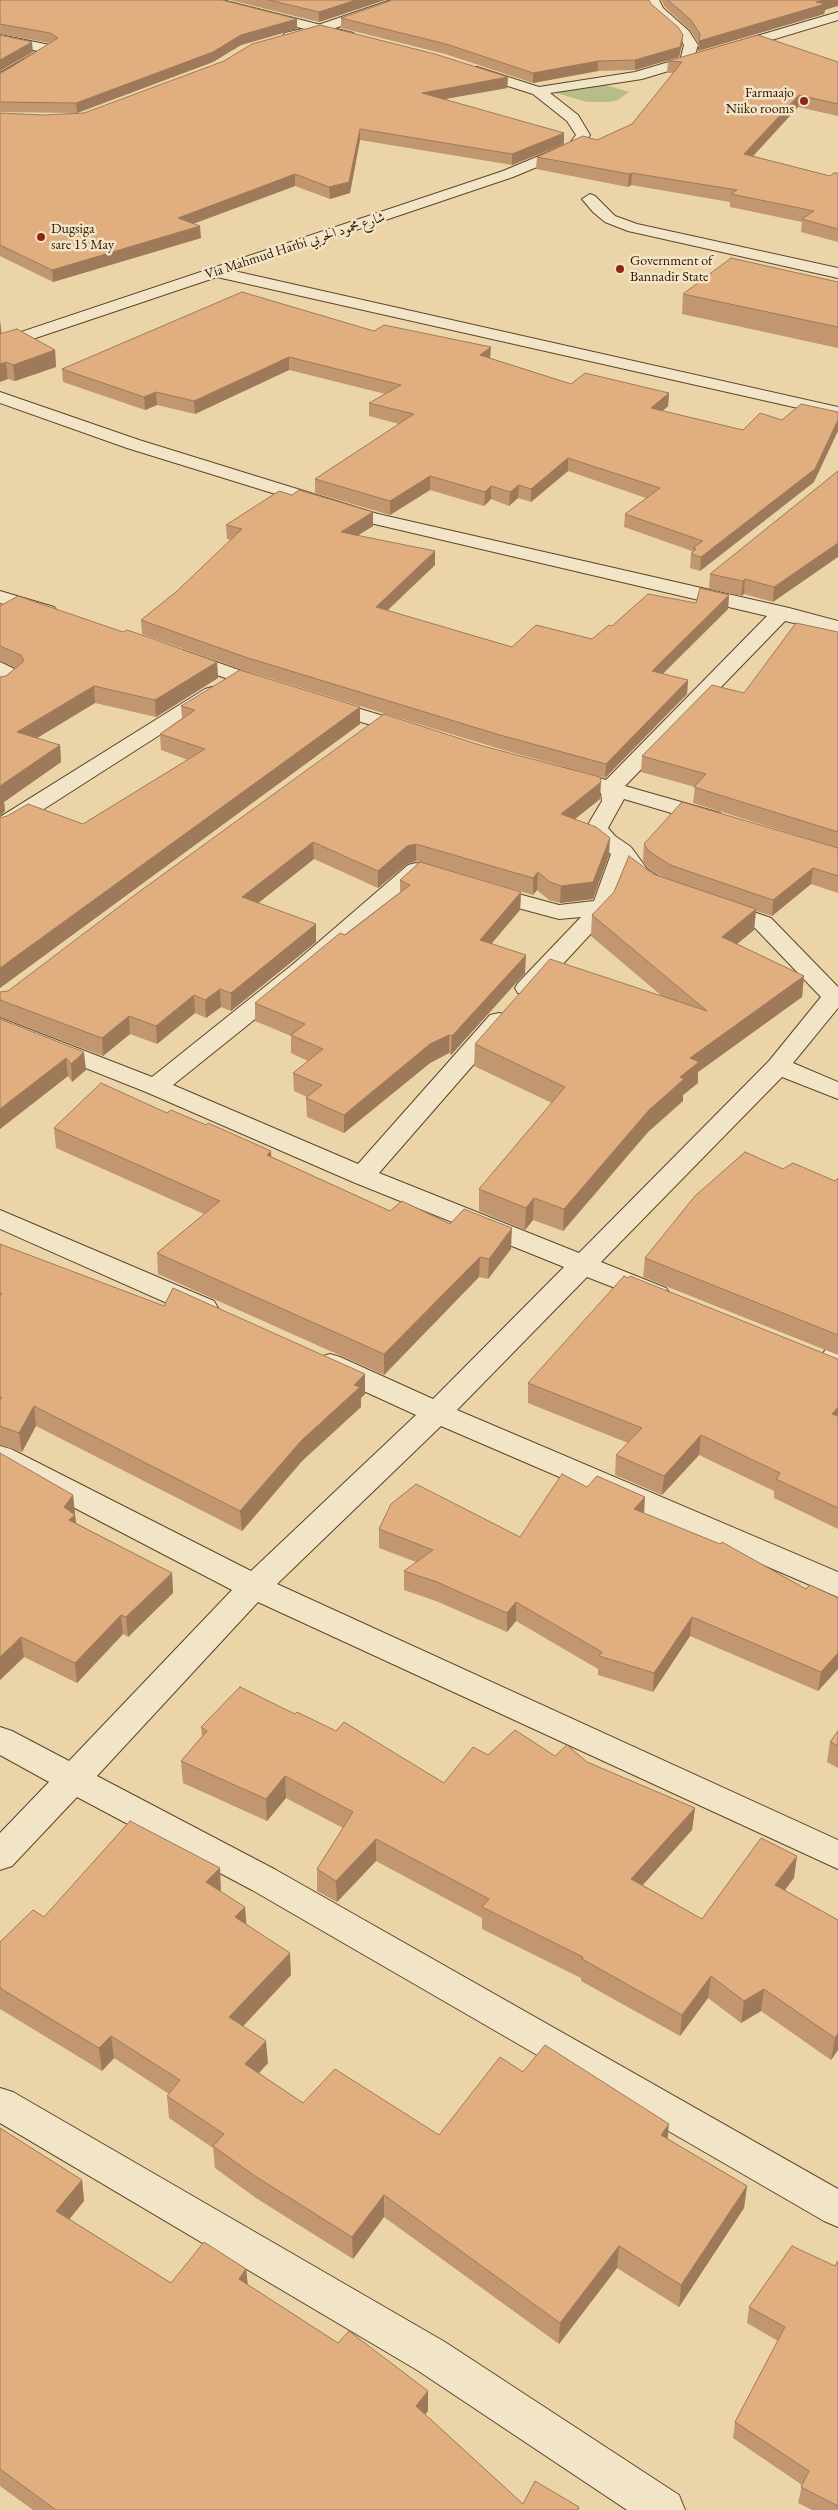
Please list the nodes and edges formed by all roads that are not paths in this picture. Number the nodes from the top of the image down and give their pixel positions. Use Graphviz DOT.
graph roads {
  1 [pos="208,0"];
  2 [pos="403,0"];
  3 [pos="653,0"];
  4 [pos="838,16"];
  5 [pos="319,29"];
  6 [pos="0,39"];
  7 [pos="275,40"];
  8 [pos="365,40"];
  9 [pos="687,61"];
  10 [pos="458,65"];
  11 [pos="0,79"];
  12 [pos="538,91"];
  13 [pos="590,199"];
  14 [pos="215,272"];
  15 [pos="838,273"];
  16 [pos="0,345"];
  17 [pos="0,397"];
  18 [pos="838,412"];
  19 [pos="711,575"];
  20 [pos="689,593"];
  21 [pos="0,597"];
  22 [pos="22,603"];
  23 [pos="782,612"];
  24 [pos="0,613"];
  25 [pos="67,617"];
  26 [pos="838,627"];
  27 [pos="166,650"];
  28 [pos="0,668"];
  29 [pos="238,677"];
  30 [pos="0,687"];
  31 [pos="380,722"];
  32 [pos="356,739"];
  33 [pos="436,739"];
  34 [pos="546,771"];
  35 [pos="612,788"];
  36 [pos="734,825"];
  37 [pos="0,827"];
  38 [pos="623,852"];
  39 [pos="676,893"];
  40 [pos="700,900"];
  41 [pos="603,907"];
  42 [pos="0,1025"];
  43 [pos="778,1066"];
  44 [pos="156,1087"];
  45 [pos="838,1091"];
  46 [pos="362,1176"];
  47 [pos="0,1220"];
  48 [pos="582,1263"];
  49 [pos="683,1304"];
  50 [pos="229,1318"];
  51 [pos="310,1355"];
  52 [pos="437,1413"];
  53 [pos="0,1456"];
  54 [pos="838,1585"];
  55 [pos="254,1587"];
  56 [pos="0,1740"];
  57 [pos="74,1778"];
  58 [pos="838,1855"];
  59 [pos="0,1856"];
  60 [pos="0,2104"];
  61 [pos="838,2209"];
  62 [pos="664,2510"];
  1 -- 5 [label="street"];
  2 -- 5 [label="street"];
  3 -- 9 [label="street"];
  4 -- 9 [label="street"];
  5 -- 7 [label="street"];
  5 -- 8 [label="street"];
  6 -- 11 [label="street"];
  9 -- 12 [label="street"];
  10 -- 12 [label="street"];
  12 -- 14 [label="street, Via Mahmud Harbi شارع محمود الحربي"];
  13 -- 15 [label="street"];
  14 -- 16 [label="street, Via Mahmud Harbi شارع محمود الحربي"];
  14 -- 18 [label="street"];
  17 -- 20 [label="street"];
  19 -- 20 [label="street"];
  20 -- 23 [label="street"];
  21 -- 22 [label="street"];
  22 -- 24 [label="street"];
  22 -- 25 [label="street"];
  23 -- 26 [label="street"];
  23 -- 35 [label="street"];
  27 -- 29 [label="street"];
  28 -- 30 [label="street"];
  29 -- 31 [label="street"];
  29 -- 37 [label="street"];
  31 -- 32 [label="street"];
  31 -- 33 [label="street"];
  34 -- 35 [label="street"];
  35 -- 36 [label="street"];
  35 -- 38 [label="street"];
  38 -- 39 [label="street"];
  38 -- 41 [label="street"];
  40 -- 43 [label="street"];
  41 -- 44 [label="street"];
  41 -- 46 [label="street"];
  42 -- 44 [label="street"];
  43 -- 45 [label="street"];
  43 -- 48 [label="street"];
  44 -- 46 [label="street"];
  46 -- 48 [label="street"];
  47 -- 50 [label="street"];
  48 -- 49 [label="street"];
  48 -- 52 [label="street"];
  51 -- 52 [label="street"];
  52 -- 54 [label="street"];
  52 -- 55 [label="street"];
  53 -- 55 [label="street"];
  55 -- 57 [label="street"];
  55 -- 58 [label="street"];
  56 -- 57 [label="street"];
  57 -- 59 [label="street"];
  57 -- 61 [label="street"];
  60 -- 62 [label="street"];
}
